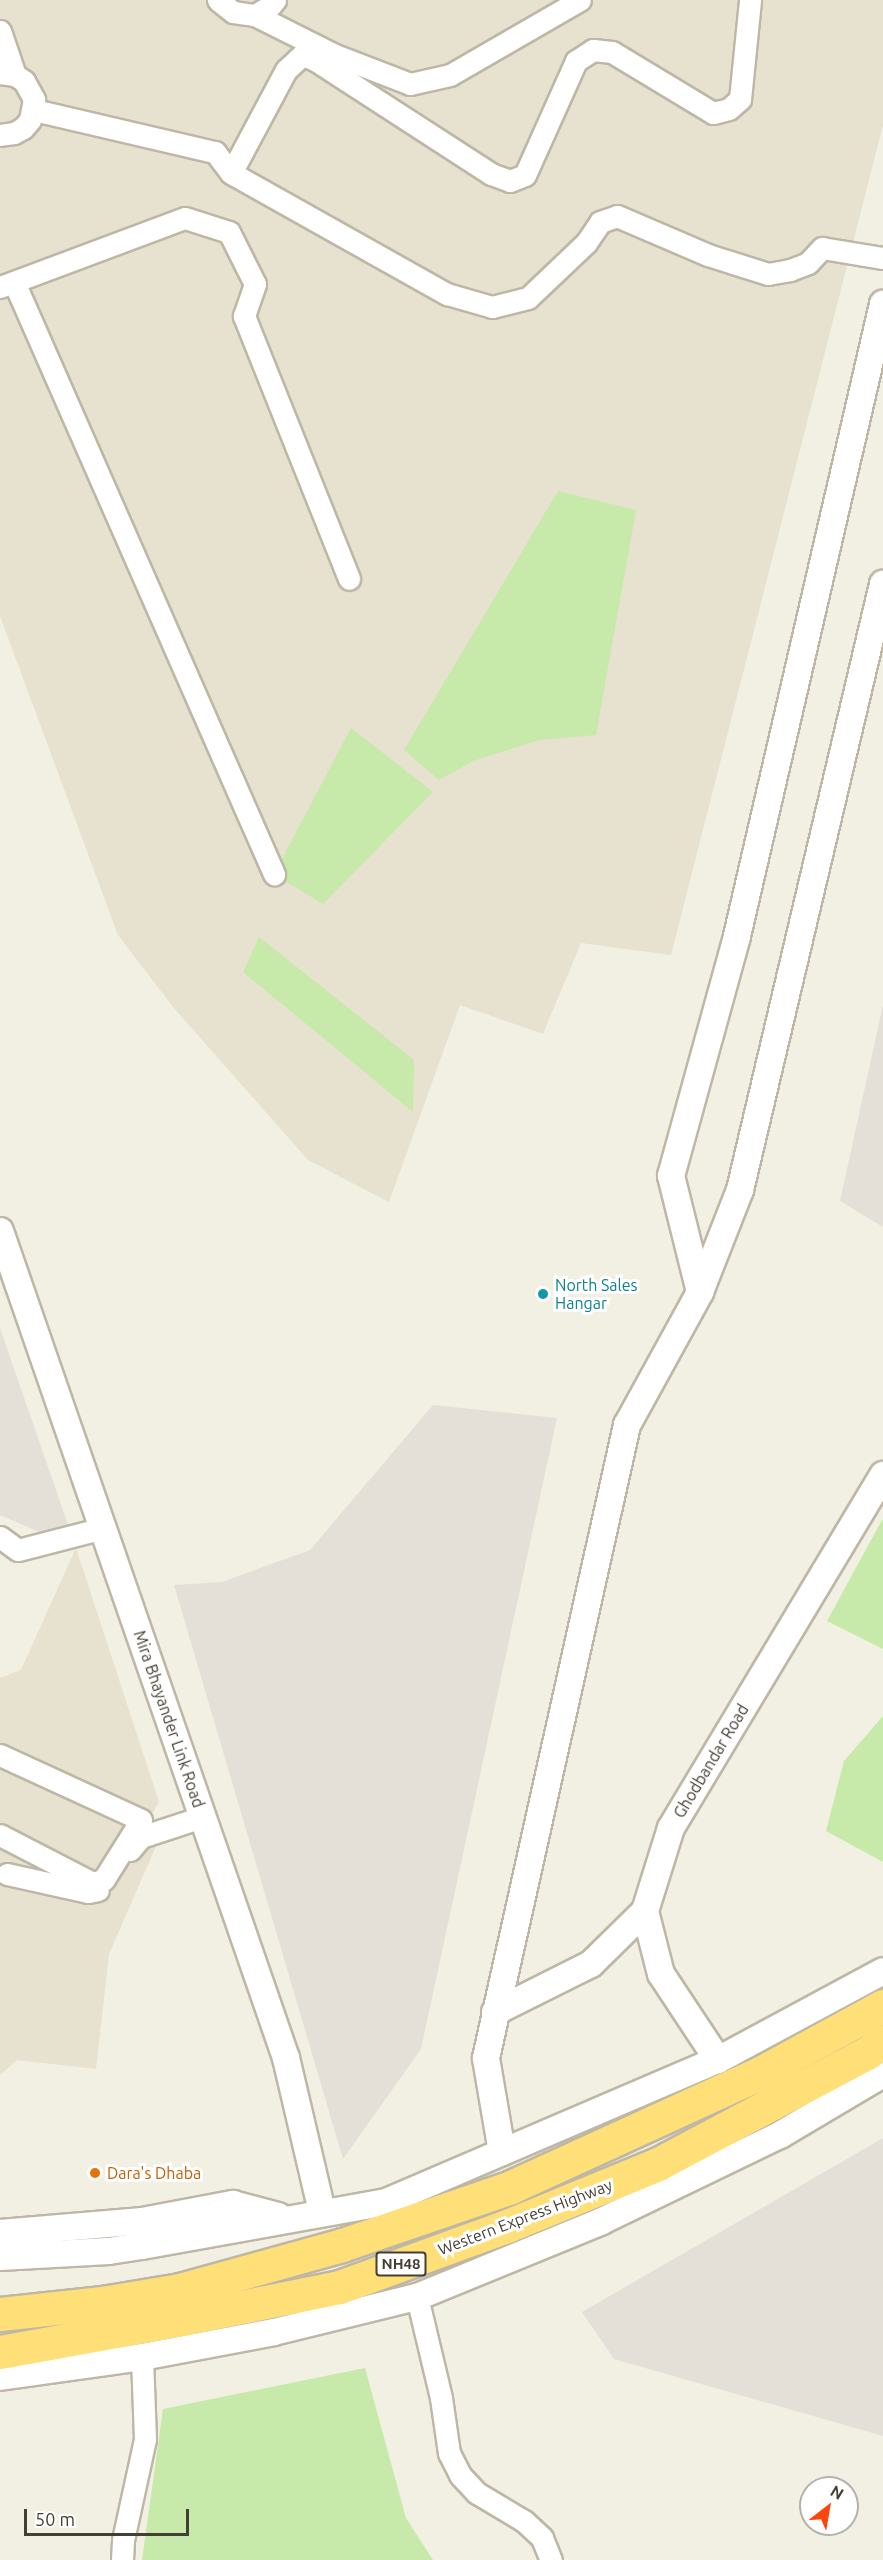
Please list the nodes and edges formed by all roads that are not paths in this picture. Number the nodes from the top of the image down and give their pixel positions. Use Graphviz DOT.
graph roads {
  1 [pos="218,0"];
  2 [pos="275,0"];
  3 [pos="580,0"];
  4 [pos="750,0"];
  5 [pos="255,15"];
  6 [pos="0,31"];
  7 [pos="8,74"];
  8 [pos="34,110"];
  9 [pos="0,135"];
  10 [pos="231,173"];
  11 [pos="883,258"];
  12 [pos="7,285"];
  13 [pos="883,304"];
  14 [pos="349,579"];
  15 [pos="883,584"];
  16 [pos="274,874"];
  17 [pos="0,1231"];
  18 [pos="700,1292"];
  19 [pos="883,1475"];
  20 [pos="102,1528"];
  21 [pos="0,1538"];
  22 [pos="0,1755"];
  23 [pos="200,1811"];
  24 [pos="141,1820"];
  25 [pos="0,1835"];
  26 [pos="7,1874"];
  27 [pos="645,1911"];
  28 [pos="883,1971"];
  29 [pos="883,2006"];
  30 [pos="495,2012"];
  31 [pos="883,2042"];
  32 [pos="718,2060"];
  33 [pos="883,2074"];
  34 [pos="502,2152"];
  35 [pos="322,2212"];
  36 [pos="287,2218"];
  37 [pos="0,2233"];
  38 [pos="0,2257"];
  39 [pos="417,2297"];
  40 [pos="0,2314"];
  41 [pos="0,2352"];
  42 [pos="142,2357"];
  43 [pos="0,2377"];
  44 [pos="122,2560"];
  45 [pos="551,2560"];
  1 -- 5 [label="street"];
  2 -- 5 [label="street"];
  3 -- 5 [label="street"];
  4 -- 10 [label="street"];
  6 -- 7 [label="street"];
  7 -- 8 [label="street"];
  8 -- 9 [label="street"];
  8 -- 10 [label="street"];
  10 -- 11 [label="street"];
  12 -- 14 [label="street"];
  12 -- 16 [label="street"];
  13 -- 18 [label="street"];
  15 -- 18 [label="street"];
  17 -- 20 [label="street, Mira Bhayander Link Road"];
  18 -- 30 [label="street"];
  19 -- 27 [label="street, Ghodbandar Road"];
  20 -- 21 [label="street"];
  20 -- 23 [label="street, Mira Bhayander Link Road"];
  22 -- 24 [label="street"];
  23 -- 24 [label="street"];
  23 -- 26 [label="street"];
  23 -- 35 [label="street, Mira Bhayander Link Road"];
  24 -- 25 [label="street"];
  27 -- 30 [label="street"];
  27 -- 32 [label="street"];
  28 -- 32 [label="street"];
  29 -- 40 [label="highway, Western Express Highway / NH48"];
  30 -- 34 [label="street"];
  31 -- 41 [label="highway, Western Express Highway / NH48"];
  32 -- 34 [label="street"];
  33 -- 39 [label="street"];
  34 -- 35 [label="street"];
  35 -- 36 [label="street"];
  36 -- 37 [label="street"];
  36 -- 38 [label="street"];
  39 -- 42 [label="street"];
  39 -- 45 [label="street"];
  42 -- 43 [label="street"];
  42 -- 44 [label="street"];
}
